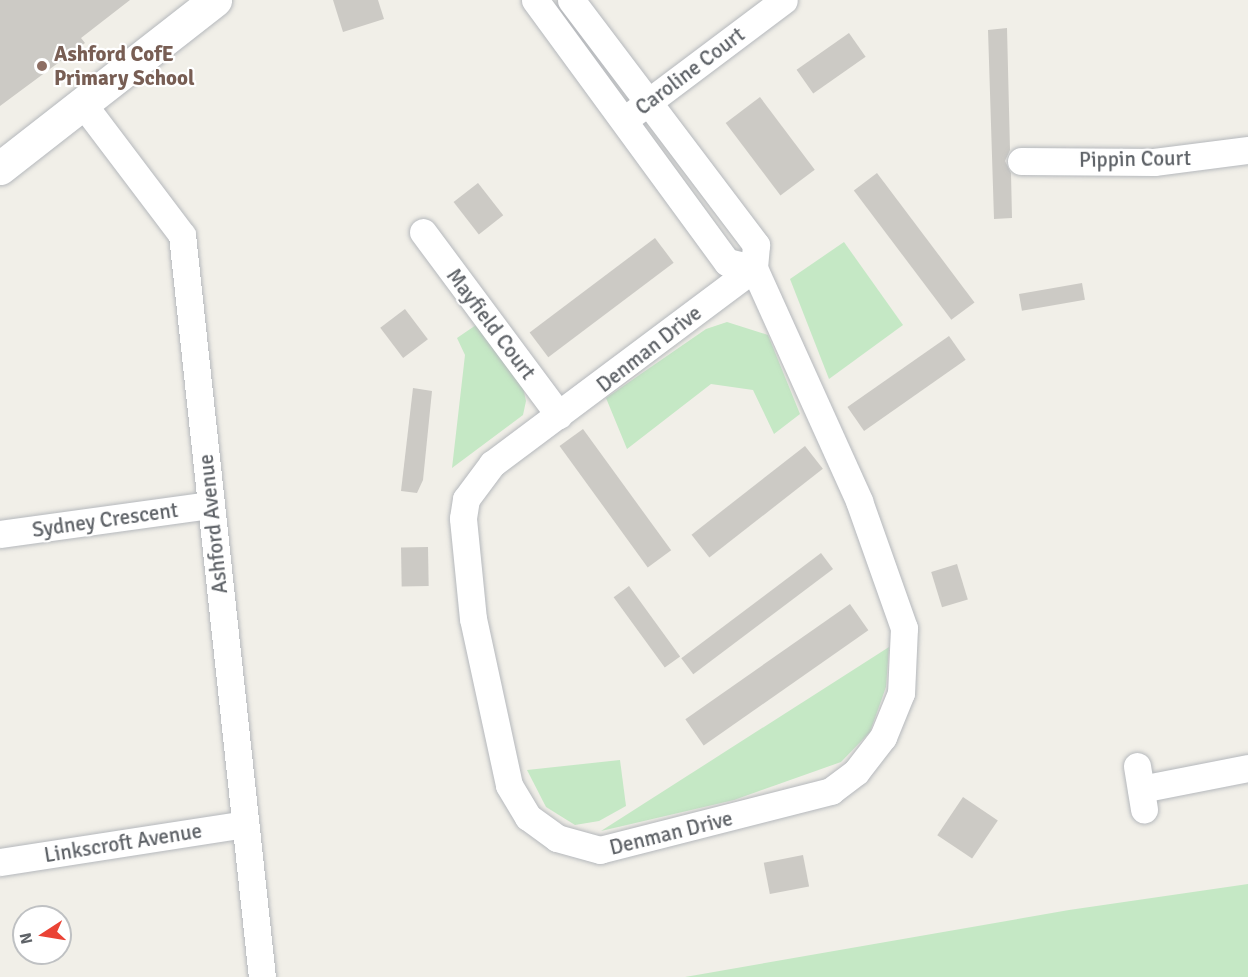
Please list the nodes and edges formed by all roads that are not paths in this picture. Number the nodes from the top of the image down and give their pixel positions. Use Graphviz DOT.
graph roads {
  1 [pos="214,0"];
  2 [pos="535,0"];
  3 [pos="571,0"];
  4 [pos="784,0"];
  5 [pos="83,104"];
  6 [pos="646,104"];
  7 [pos="624,120"];
  8 [pos="1248,150"];
  9 [pos="1021,161"];
  10 [pos="0,168"];
  11 [pos="423,232"];
  12 [pos="754,268"];
  13 [pos="559,415"];
  14 [pos="210,505"];
  15 [pos="0,534"];
  16 [pos="1248,768"];
  17 [pos="1140,788"];
  18 [pos="245,824"];
  19 [pos="0,862"];
  20 [pos="262,977"];
  1 -- 5 [label="main road"];
  2 -- 7 [label="street"];
  3 -- 6 [label="street, Denman Drive"];
  4 -- 6 [label="street, Caroline Court"];
  5 -- 10 [label="main road"];
  5 -- 14 [label="street, Ashford Avenue"];
  6 -- 7 [label="street, Caroline Court"];
  6 -- 12 [label="street, Denman Drive"];
  7 -- 12 [label="street"];
  8 -- 9 [label="street, Pippin Court"];
  11 -- 13 [label="street, Mayfield Court"];
  12 -- 13 [label="street, Denman Drive"];
  12 -- 13 [label="street, Denman Drive"];
  14 -- 15 [label="street, Sydney Crescent"];
  14 -- 18 [label="street, Ashford Avenue"];
  16 -- 17 [label="street"];
  18 -- 19 [label="street, Linkscroft Avenue"];
  18 -- 20 [label="street, Ashford Avenue"];
}
